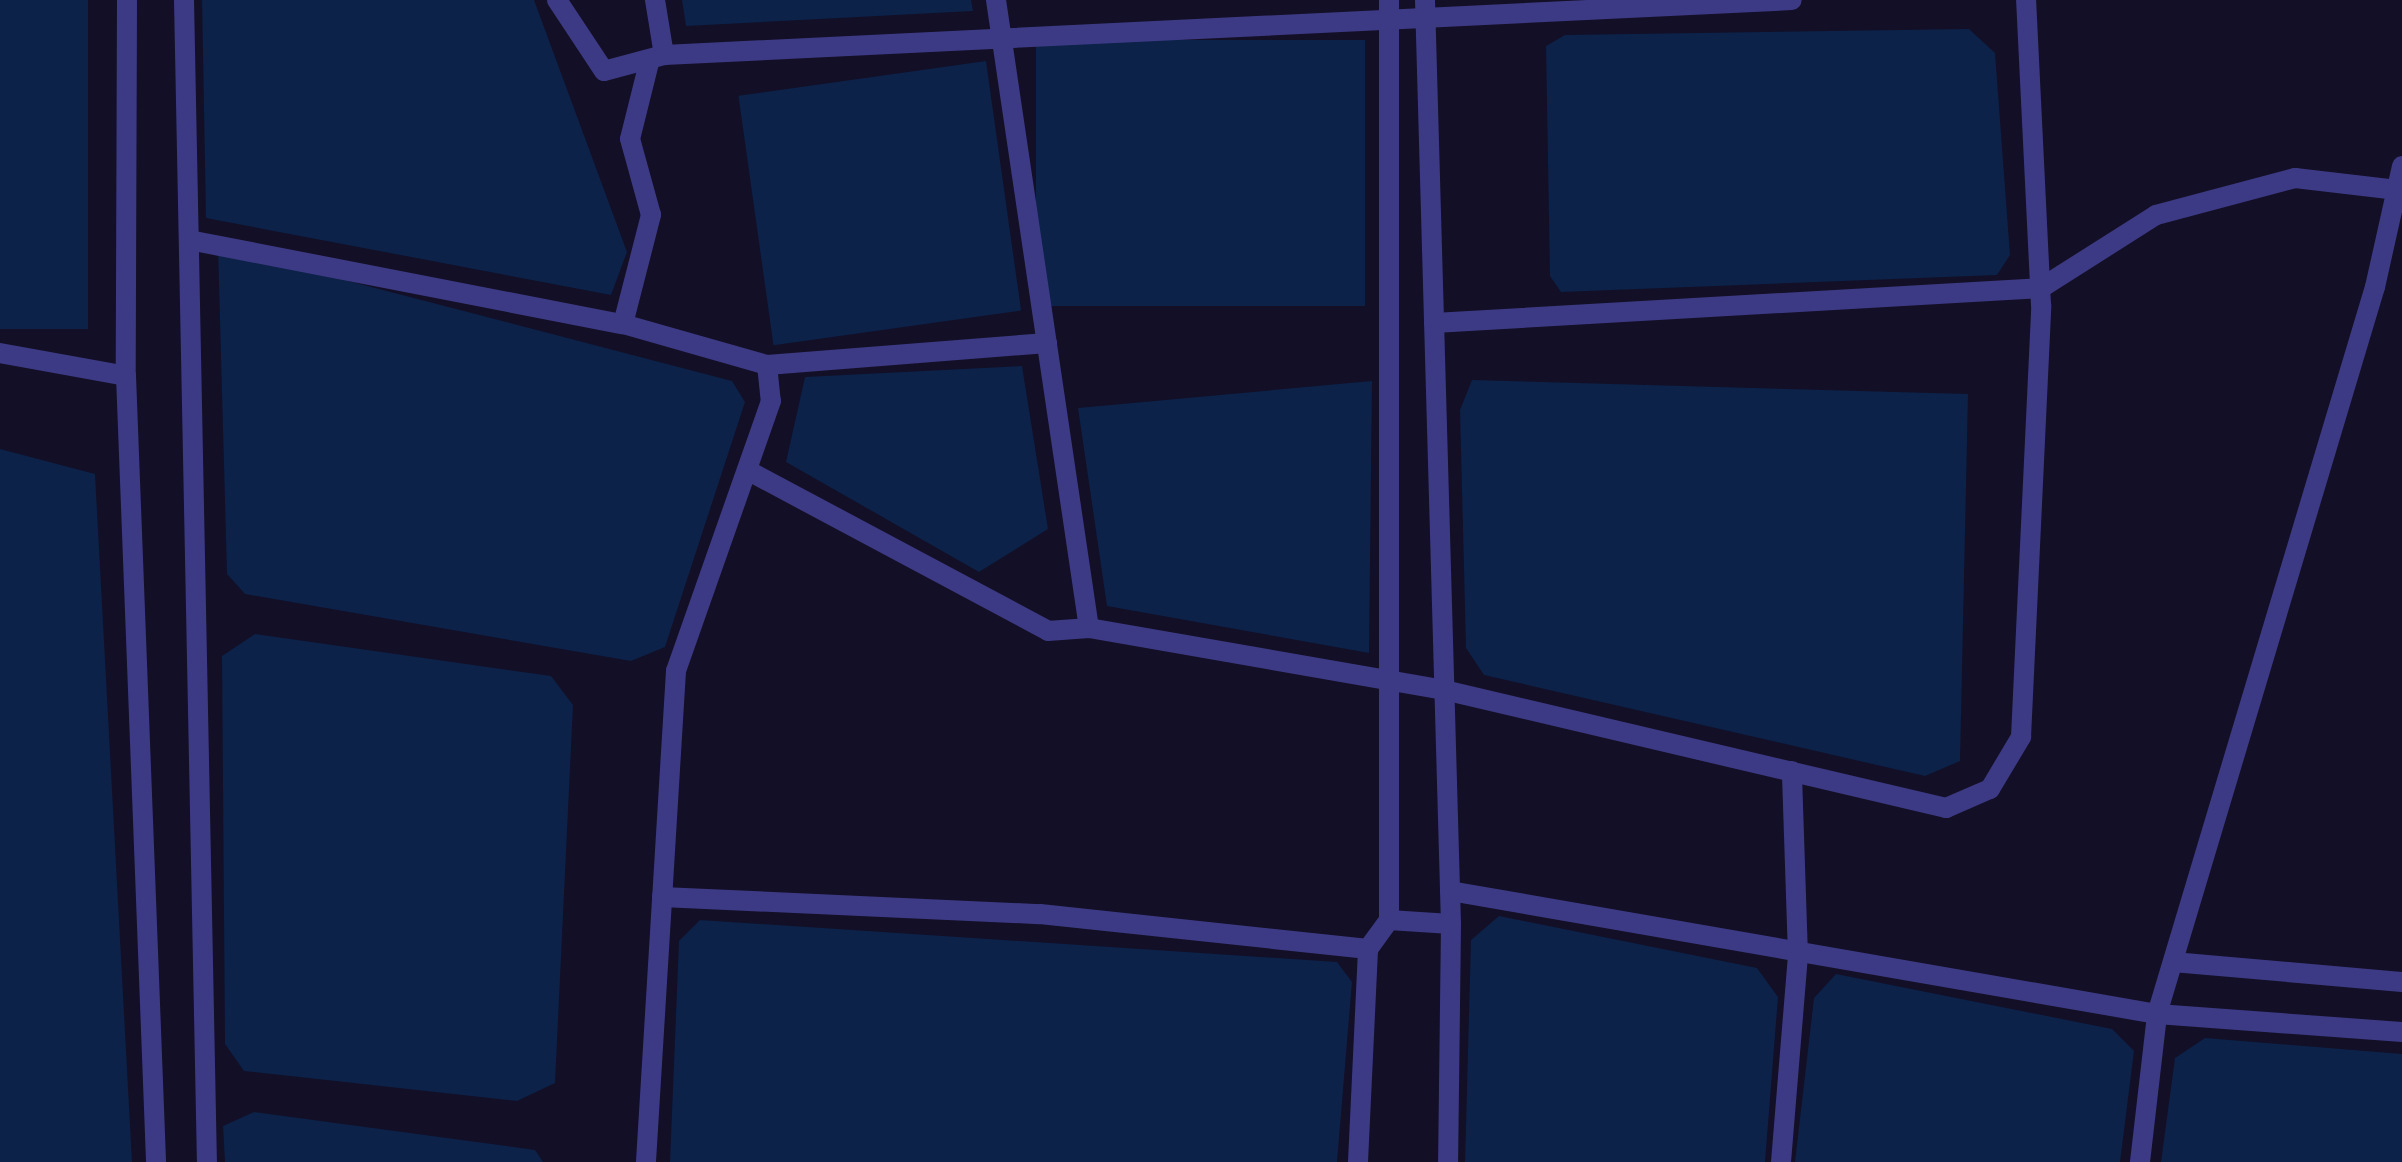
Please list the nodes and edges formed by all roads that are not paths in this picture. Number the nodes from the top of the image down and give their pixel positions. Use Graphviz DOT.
graph roads {
  1 [pos="127,0"];
  2 [pos="184,0"];
  3 [pos="557,0"];
  4 [pos="655,0"];
  5 [pos="996,0"];
  6 [pos="1792,0"];
  7 [pos="2026,0"];
  8 [pos="1678,2"];
  9 [pos="1425,8"];
  10 [pos="1390,9"];
  11 [pos="1002,37"];
  12 [pos="657,57"];
  13 [pos="2402,166"];
  14 [pos="2396,190"];
  15 [pos="189,240"];
  16 [pos="2041,288"];
  17 [pos="1434,323"];
  18 [pos="624,324"];
  19 [pos="1047,343"];
  20 [pos="0,354"];
  21 [pos="767,366"];
  22 [pos="126,376"];
  23 [pos="747,470"];
  24 [pos="1089,628"];
  25 [pos="1389,680"];
  26 [pos="1444,690"];
  27 [pos="1792,772"];
  28 [pos="1450,891"];
  29 [pos="662,897"];
  30 [pos="1389,920"];
  31 [pos="1451,924"];
  32 [pos="1368,950"];
  33 [pos="1798,956"];
  34 [pos="2173,962"];
  35 [pos="2402,982"];
  36 [pos="2157,1014"];
  37 [pos="2402,1032"];
  38 [pos="156,1162"];
  39 [pos="208,1162"];
  40 [pos="646,1162"];
  41 [pos="1358,1162"];
  42 [pos="1448,1162"];
  43 [pos="1781,1162"];
  44 [pos="2140,1162"];
  1 -- 22 [label="lane"];
  2 -- 15 [label="lane"];
  3 -- 12 [label="lane"];
  4 -- 12 [label="lane"];
  5 -- 11 [label="lane"];
  6 -- 8 [label="lane"];
  7 -- 16 [label="lane"];
  8 -- 9 [label="lane"];
  9 -- 10 [label="lane"];
  9 -- 17 [label="lane"];
  10 -- 11 [label="lane"];
  10 -- 25 [label="lane"];
  11 -- 12 [label="lane"];
  11 -- 19 [label="lane"];
  12 -- 18 [label="lane"];
  13 -- 14 [label="lane"];
  14 -- 16 [label="lane"];
  14 -- 34 [label="lane"];
  15 -- 18 [label="lane"];
  15 -- 39 [label="lane"];
  16 -- 17 [label="lane"];
  16 -- 27 [label="lane"];
  17 -- 26 [label="lane"];
  18 -- 21 [label="lane"];
  19 -- 21 [label="lane"];
  19 -- 24 [label="lane"];
  20 -- 22 [label="lane"];
  21 -- 23 [label="lane"];
  22 -- 38 [label="lane"];
  23 -- 24 [label="lane"];
  23 -- 29 [label="lane"];
  24 -- 25 [label="lane"];
  25 -- 26 [label="lane"];
  25 -- 30 [label="lane"];
  26 -- 27 [label="lane"];
  26 -- 28 [label="lane"];
  27 -- 33 [label="lane"];
  28 -- 31 [label="lane"];
  28 -- 33 [label="lane"];
  29 -- 32 [label="lane"];
  29 -- 40 [label="lane"];
  30 -- 31 [label="lane"];
  30 -- 32 [label="lane"];
  31 -- 42 [label="lane"];
  32 -- 41 [label="lane"];
  33 -- 36 [label="lane"];
  33 -- 43 [label="lane"];
  34 -- 35 [label="lane"];
  34 -- 36 [label="lane"];
  36 -- 37 [label="lane"];
  36 -- 44 [label="lane"];
}
